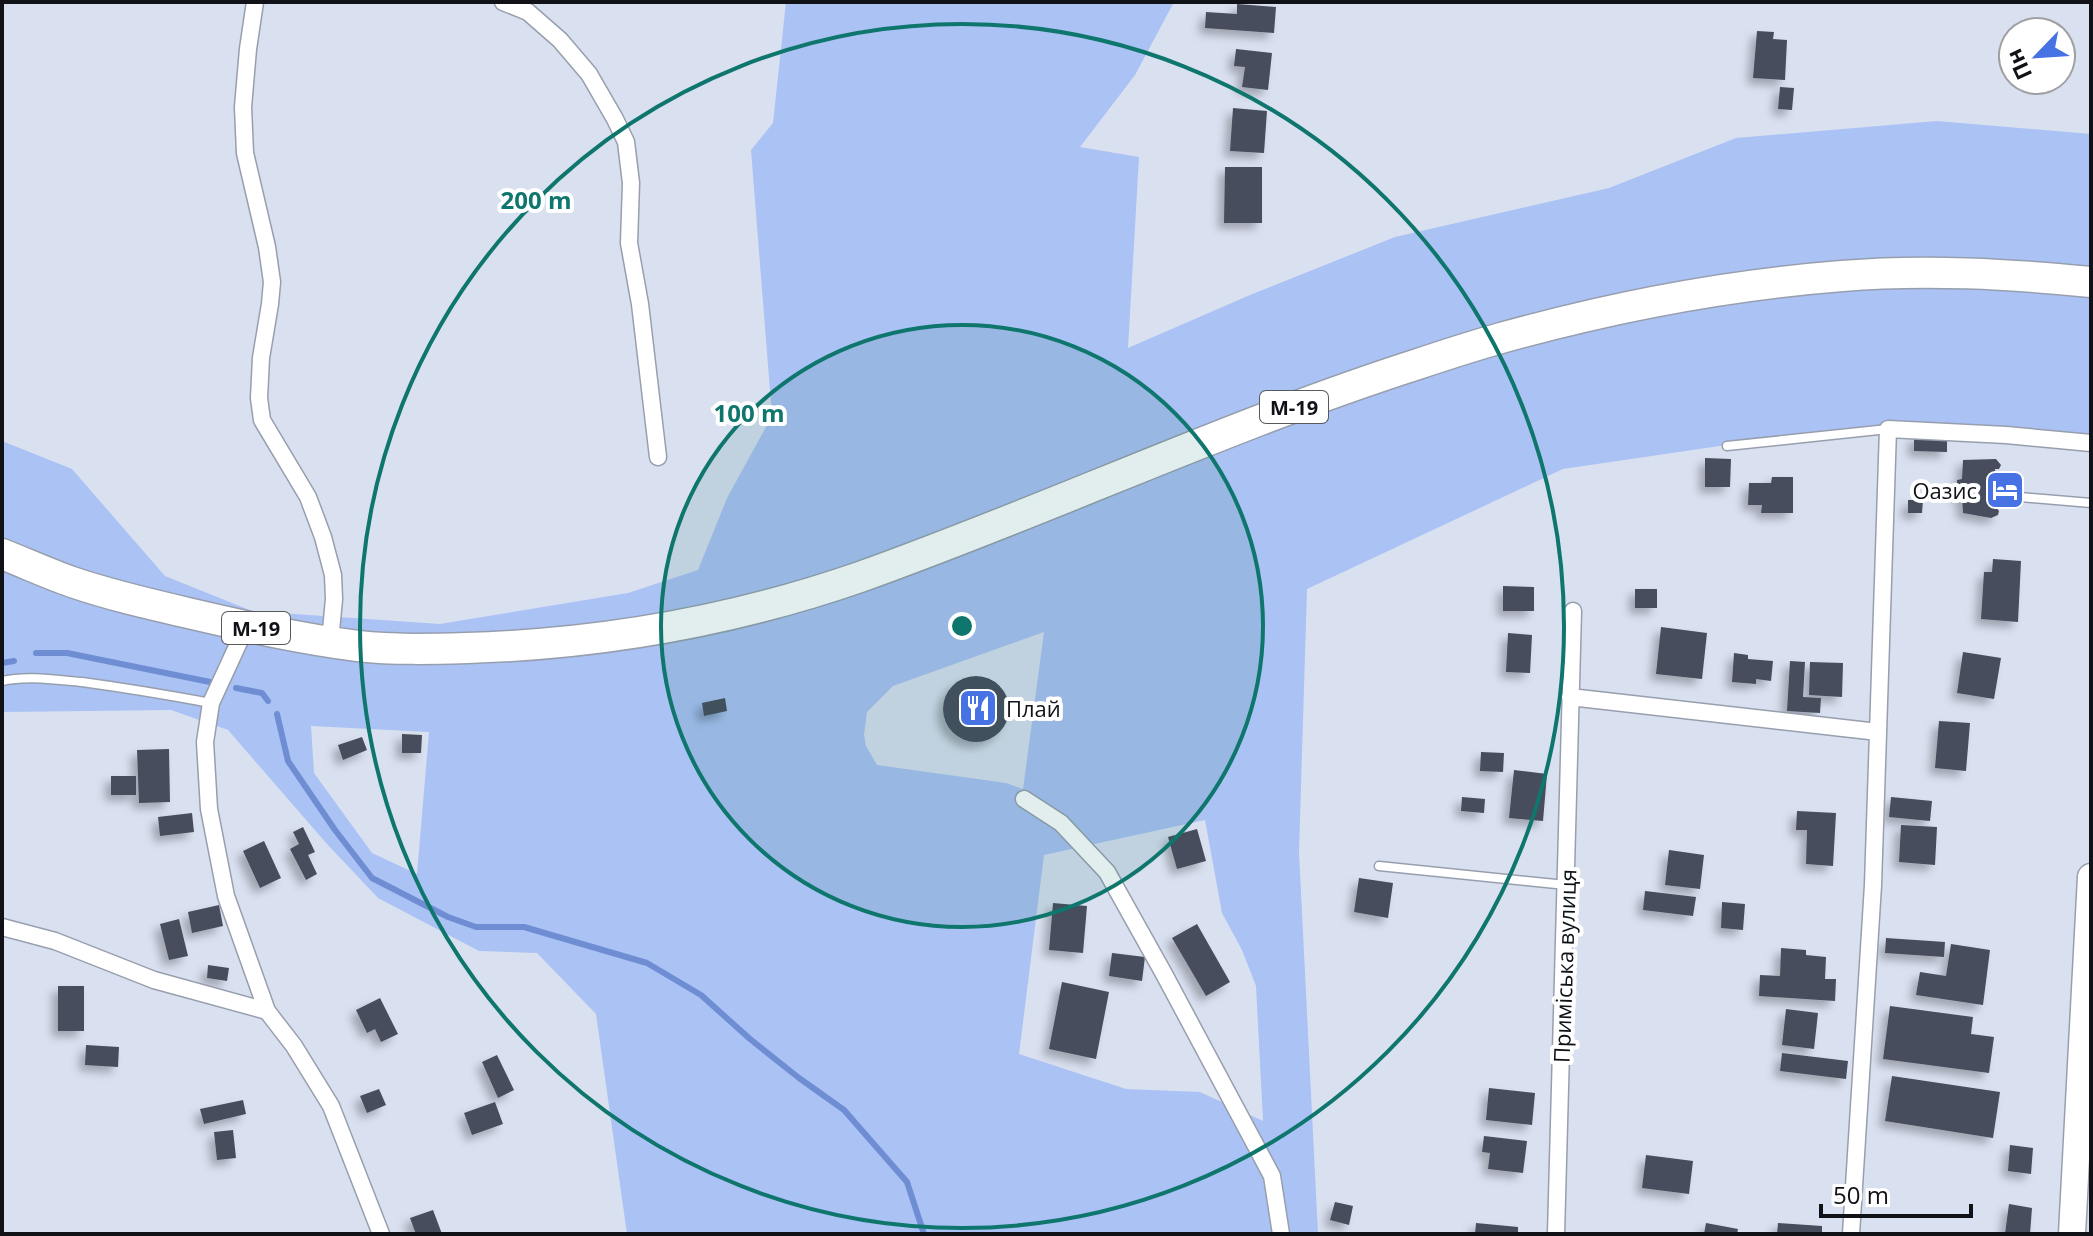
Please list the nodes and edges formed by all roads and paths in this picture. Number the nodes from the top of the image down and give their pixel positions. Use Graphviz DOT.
graph roads {
  1 [pos="255,2"];
  2 [pos="503,2"];
  3 [pos="2091,282"];
  4 [pos="1888,429"];
  5 [pos="2091,443"];
  6 [pos="1727,446"];
  7 [pos="658,457"];
  8 [pos="2020,497"];
  9 [pos="2091,503"];
  10 [pos="2,554"];
  11 [pos="1573,611"];
  12 [pos="246,627"];
  13 [pos="330,641"];
  14 [pos="2,681"];
  15 [pos="1570,697"];
  16 [pos="211,703"];
  17 [pos="1878,732"];
  18 [pos="1024,799"];
  19 [pos="1379,866"];
  20 [pos="2091,877"];
  21 [pos="1567,885"];
  22 [pos="2,927"];
  23 [pos="267,1011"];
  24 [pos="2083,1158"];
  25 [pos="381,1234"];
  26 [pos="1281,1234"];
  27 [pos="1556,1234"];
  28 [pos="1851,1234"];
  29 [pos="2072,1234"];
  1 -- 13 [label="street"];
  2 -- 7 [label="street"];
  3 -- 13 [label="highway, М-19"];
  4 -- 5 [label="street"];
  4 -- 6 [label="lane"];
  4 -- 17 [label="street"];
  8 -- 9 [label="lane"];
  10 -- 12 [label="highway, М-19"];
  11 -- 15 [label="street, Приміська вулиця"];
  12 -- 13 [label="highway, М-19"];
  12 -- 16 [label="street"];
  14 -- 16 [label="lane"];
  15 -- 17 [label="street"];
  15 -- 21 [label="street, Приміська вулиця"];
  16 -- 23 [label="street"];
  17 -- 28 [label="street"];
  18 -- 26 [label="street"];
  19 -- 21 [label="lane"];
  20 -- 24 [label="main road"];
  21 -- 27 [label="street, Приміська вулиця"];
  22 -- 23 [label="street"];
  23 -- 25 [label="street"];
  24 -- 29 [label="main road"];
}
